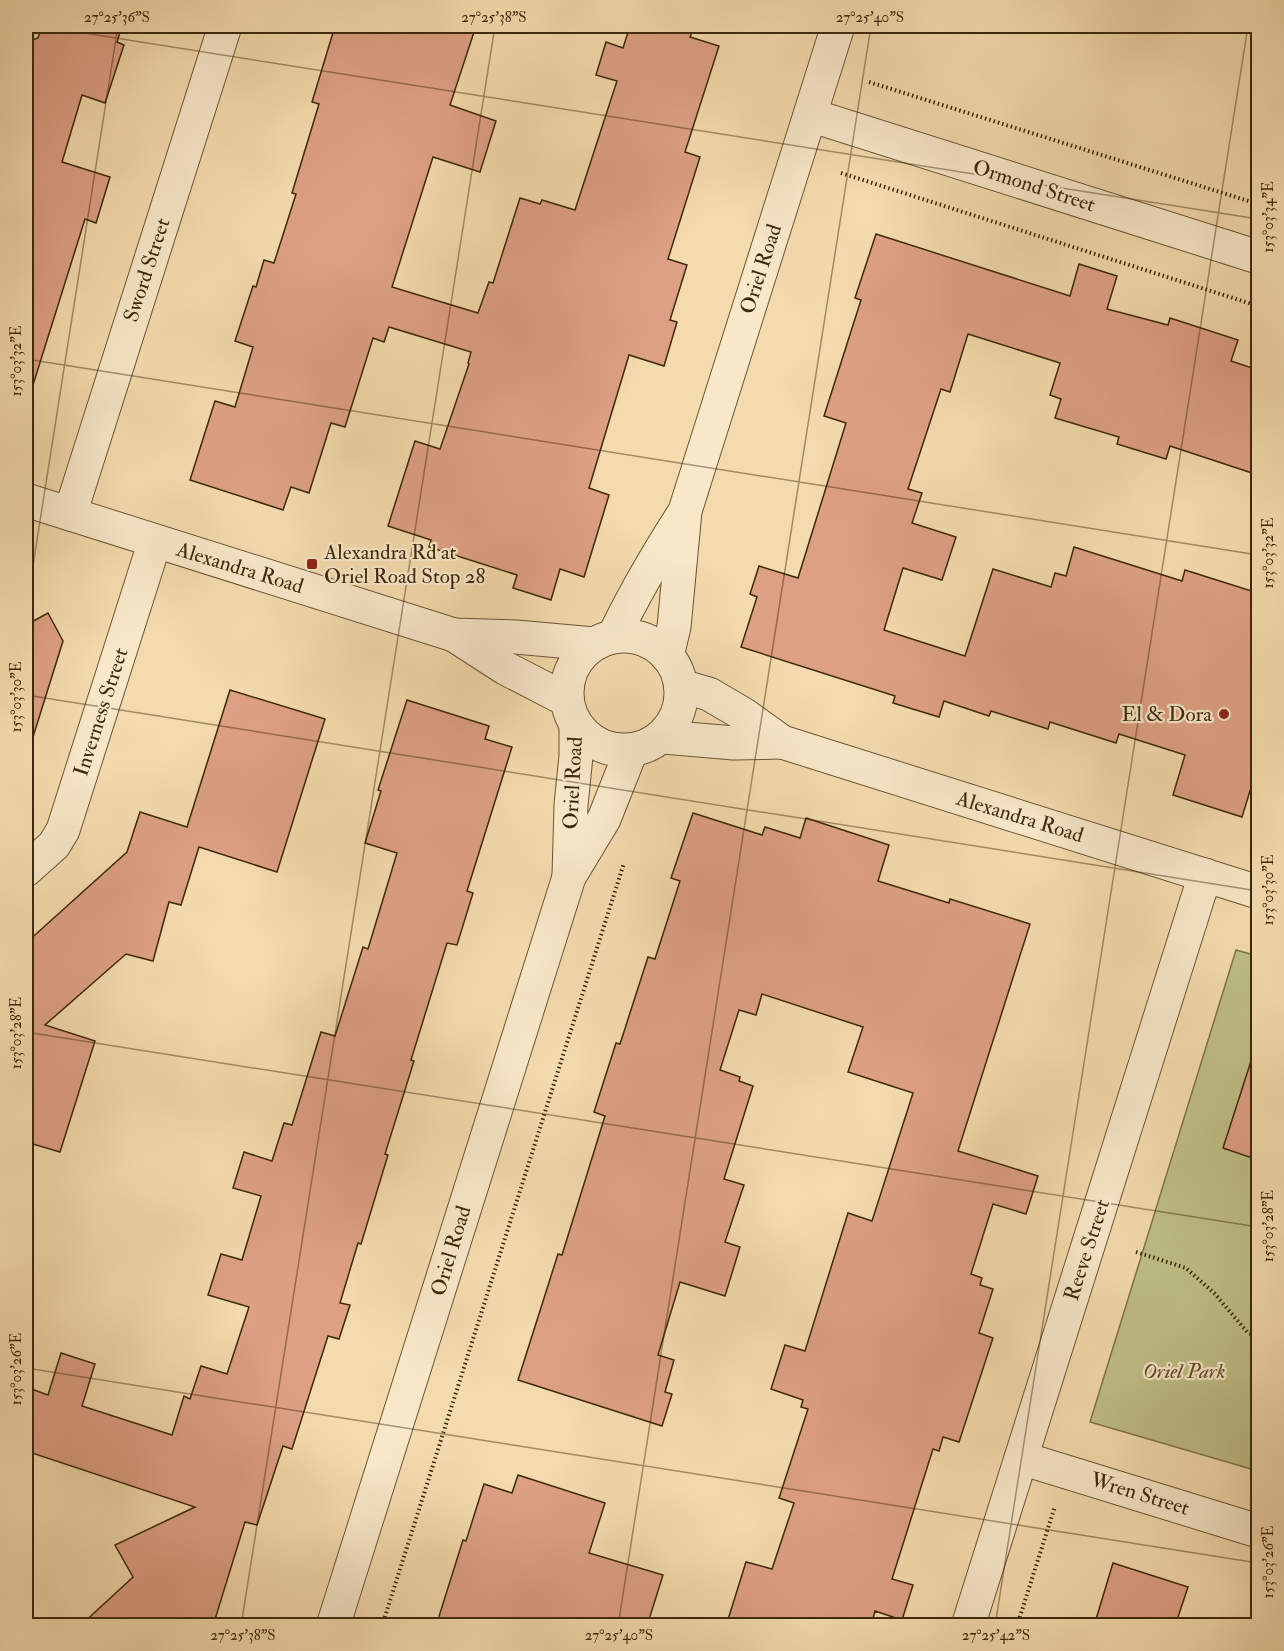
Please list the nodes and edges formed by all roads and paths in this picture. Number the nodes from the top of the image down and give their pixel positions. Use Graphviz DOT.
graph roads {
  1 [pos="225,26"];
  2 [pos="838,26"];
  3 [pos="869,82"];
  4 [pos="810,115"];
  5 [pos="841,173"];
  6 [pos="1258,204"];
  7 [pos="1258,257"];
  8 [pos="1258,306"];
  9 [pos="26,500"];
  10 [pos="685,512"];
  11 [pos="70,514"];
  12 [pos="155,541"];
  13 [pos="454,635"];
  14 [pos="604,640"];
  15 [pos="667,656"];
  16 [pos="681,686"];
  17 [pos="572,713"];
  18 [pos="663,737"];
  19 [pos="782,742"];
  20 [pos="631,751"];
  21 [pos="626,856"];
  22 [pos="26,870"];
  23 [pos="1205,875"];
  24 [pos="569,877"];
  25 [pos="1258,892"];
  26 [pos="1136,1252"];
  27 [pos="1258,1336"];
  28 [pos="1021,1458"];
  29 [pos="1054,1508"];
  30 [pos="1258,1531"];
  31 [pos="333,1626"];
  32 [pos="382,1626"];
  33 [pos="968,1626"];
  34 [pos="1017,1626"];
  1 -- 11 [label="street, Sword Street"];
  2 -- 4 [label="street, Oriel Road"];
  3 -- 6 [label="path"];
  4 -- 7 [label="street, Ormond Street"];
  4 -- 10 [label="street, Oriel Road"];
  5 -- 8 [label="path"];
  9 -- 11 [label="street, Alexandra Road"];
  10 -- 14 [label="street, Oriel Road"];
  10 -- 15 [label="street, Oriel Road"];
  11 -- 12 [label="street, Alexandra Road"];
  12 -- 13 [label="street, Alexandra Road"];
  12 -- 22 [label="street, Inverness Street"];
  13 -- 14 [label="street, Alexandra Road"];
  13 -- 17 [label="street, Alexandra Road"];
  14 -- 15 [label="street"];
  14 -- 17 [label="street"];
  15 -- 16 [label="street"];
  16 -- 18 [label="street"];
  16 -- 19 [label="street, Alexandra Road"];
  17 -- 20 [label="street"];
  17 -- 24 [label="street, Oriel Road"];
  18 -- 19 [label="street, Alexandra Road"];
  18 -- 20 [label="street"];
  19 -- 23 [label="street, Alexandra Road"];
  20 -- 24 [label="street, Oriel Road"];
  21 -- 32 [label="path"];
  23 -- 25 [label="street, Alexandra Road"];
  23 -- 28 [label="street, Reeve Street"];
  24 -- 31 [label="street, Oriel Road"];
  26 -- 27 [label="path"];
  28 -- 30 [label="street, Wren Street"];
  28 -- 33 [label="street, Reeve Street"];
  29 -- 34 [label="path"];
}
